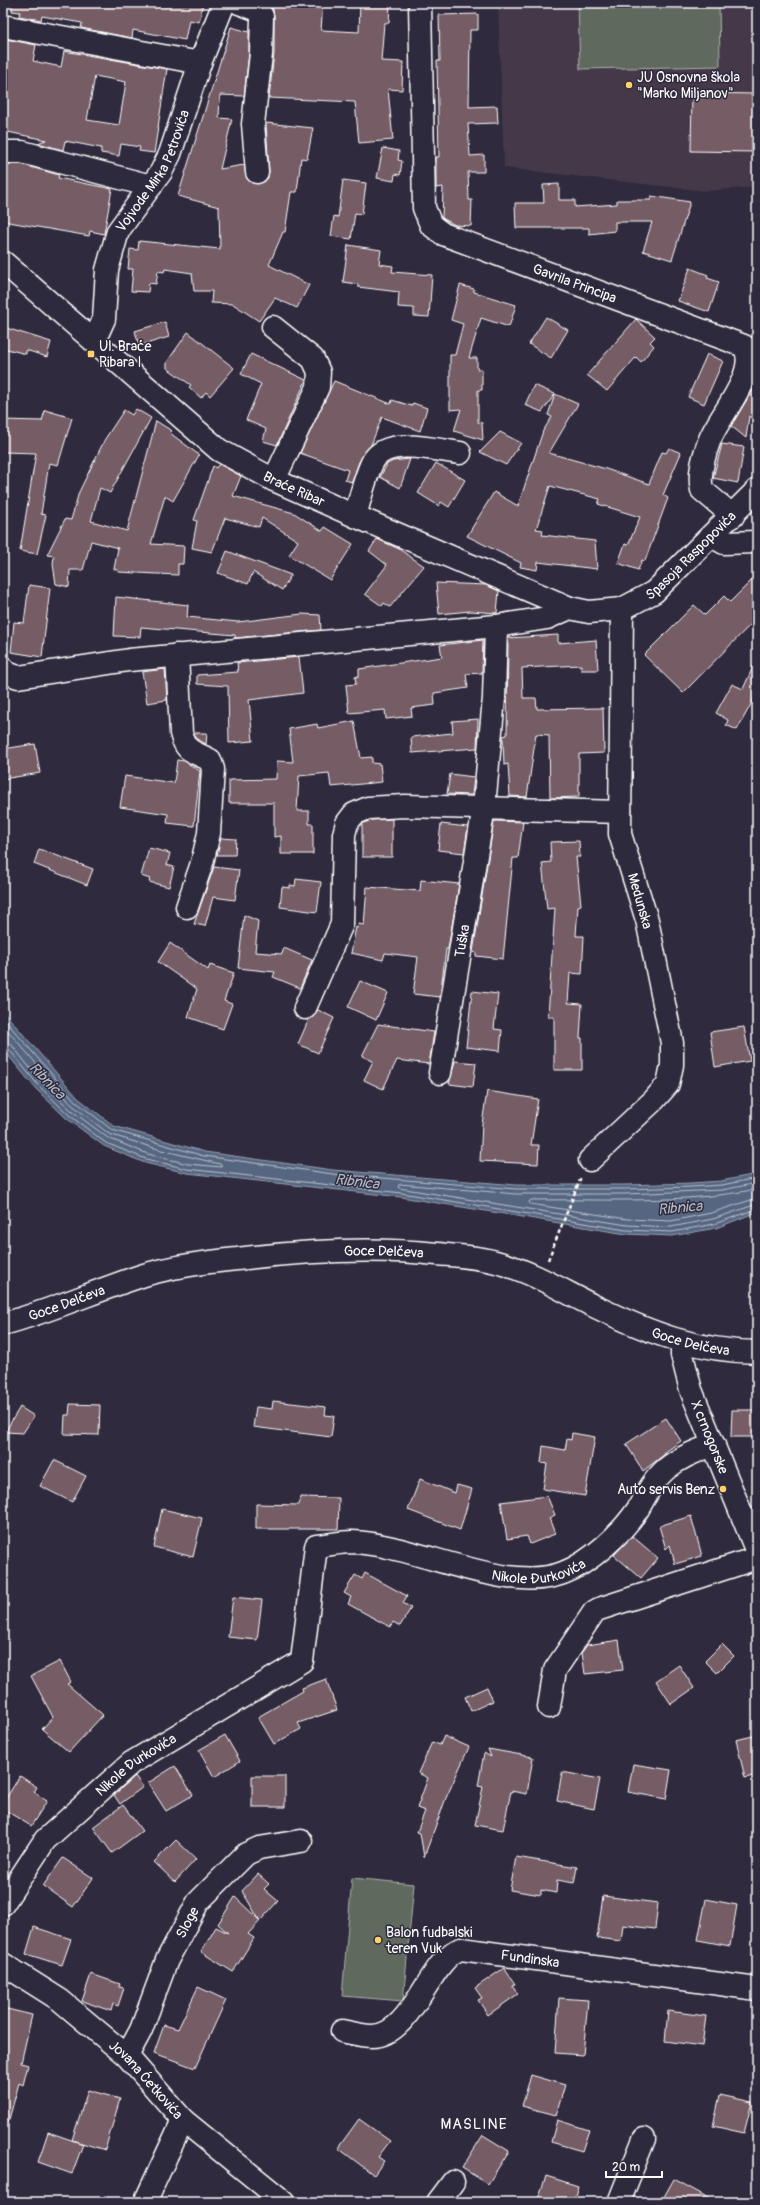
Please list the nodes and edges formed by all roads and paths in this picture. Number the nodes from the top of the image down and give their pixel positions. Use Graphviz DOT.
graph roads {
  1 [pos="224,3"];
  2 [pos="239,3"];
  3 [pos="420,3"];
  4 [pos="3,26"];
  5 [pos="200,63"];
  6 [pos="3,152"];
  7 [pos="257,172"];
  8 [pos="151,186"];
  9 [pos="5,269"];
  10 [pos="273,327"];
  11 [pos="94,340"];
  12 [pos="460,453"];
  13 [pos="274,480"];
  14 [pos="757,490"];
  15 [pos="355,516"];
  16 [pos="733,516"];
  17 [pos="712,536"];
  18 [pos="757,542"];
  19 [pos="630,605"];
  20 [pos="570,608"];
  21 [pos="496,626"];
  22 [pos="177,655"];
  23 [pos="5,670"];
  24 [pos="484,807"];
  25 [pos="620,812"];
  26 [pos="187,907"];
  27 [pos="305,1008"];
  28 [pos="440,1073"];
  29 [pos="586,1168"];
  30 [pos="555,1242"];
  31 [pos="3,1324"];
  32 [pos="682,1342"];
  33 [pos="757,1352"];
  34 [pos="714,1445"];
  35 [pos="757,1552"];
  36 [pos="757,1558"];
  37 [pos="550,1707"];
  38 [pos="301,1841"];
  39 [pos="3,1904"];
  40 [pos="3,1964"];
  41 [pos="757,1989"];
  42 [pos="342,2031"];
  43 [pos="127,2056"];
  44 [pos="183,2120"];
  45 [pos="644,2139"];
  46 [pos="453,2182"];
  47 [pos="145,2202"];
  48 [pos="284,2202"];
  49 [pos="438,2202"];
  50 [pos="619,2202"];
  1 -- 5 [label="street, Vojvode Mirka Petrovića"];
  2 -- 7 [label="street"];
  3 -- 16 [label="street, Gavrila Principa"];
  4 -- 5 [label="street"];
  5 -- 8 [label="street, Vojvode Mirka Petrovića"];
  6 -- 8 [label="street"];
  8 -- 11 [label="street, Vojvode Mirka Petrovića"];
  9 -- 11 [label="street, Braće Ribar"];
  10 -- 13 [label="street"];
  11 -- 13 [label="street, Braće Ribar"];
  12 -- 15 [label="street"];
  13 -- 15 [label="street, Braće Ribar"];
  14 -- 16 [label="street, Spasoja Raspopovića"];
  15 -- 20 [label="street, Braće Ribar"];
  16 -- 17 [label="street, Spasoja Raspopovića"];
  17 -- 18 [label="street"];
  17 -- 19 [label="street, Spasoja Raspopovića"];
  19 -- 20 [label="street, Braće Ribar"];
  19 -- 25 [label="street, Medunska"];
  20 -- 21 [label="street"];
  21 -- 22 [label="street"];
  21 -- 24 [label="street, Tuška"];
  22 -- 23 [label="street"];
  22 -- 26 [label="street"];
  24 -- 25 [label="street"];
  24 -- 27 [label="street"];
  24 -- 28 [label="street, Tuška"];
  25 -- 29 [label="street, Medunska"];
  29 -- 30 [label="path"];
  31 -- 32 [label="street, Goce Delčeva"];
  32 -- 33 [label="street, Goce Delčeva"];
  32 -- 34 [label="street, X crnogorske"];
  34 -- 35 [label="street, X crnogorske"];
  34 -- 39 [label="street, Nikole Đurkovića"];
  36 -- 37 [label="street"];
  38 -- 43 [label="street, Sloge"];
  40 -- 43 [label="street, Jovana Ćetkovića"];
  41 -- 42 [label="street, Fundinska"];
  43 -- 44 [label="street, Jovana Ćetkovića"];
  44 -- 47 [label="street"];
  44 -- 48 [label="street, Jovana Ćetkovića"];
  45 -- 50 [label="street"];
  46 -- 49 [label="street"];
}
